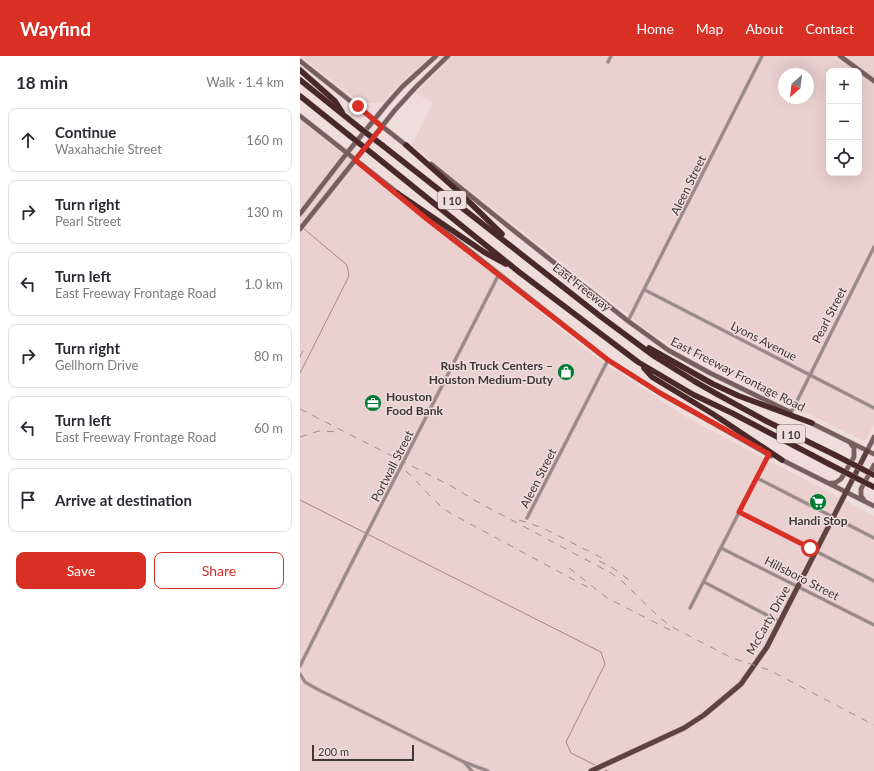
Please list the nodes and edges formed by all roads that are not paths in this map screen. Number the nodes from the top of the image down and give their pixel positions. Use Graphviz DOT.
graph roads {
  1 [pos="436,56"];
  2 [pos="448,56"];
  3 [pos="612,56"];
  4 [pos="762,56"];
  5 [pos="840,56"];
  6 [pos="300,61"];
  7 [pos="608,62"];
  8 [pos="300,70"];
  9 [pos="414,77"];
  10 [pos="300,80"];
  11 [pos="874,81"];
  12 [pos="419,84"];
  13 [pos="300,97"];
  14 [pos="300,116"];
  15 [pos="344,116"];
  16 [pos="374,120"];
  17 [pos="382,127"];
  18 [pos="406,145"];
  19 [pos="347,153"];
  20 [pos="355,160"];
  21 [pos="398,193"];
  22 [pos="312,199"];
  23 [pos="319,205"];
  24 [pos="300,214"];
  25 [pos="302,227"];
  26 [pos="874,247"];
  27 [pos="522,254"];
  28 [pos="520,272"];
  29 [pos="499,274"];
  30 [pos="645,290"];
  31 [pos="628,321"];
  32 [pos="624,334"];
  33 [pos="608,360"];
  34 [pos="638,362"];
  35 [pos="809,374"];
  36 [pos="874,408"];
  37 [pos="791,413"];
  38 [pos="812,423"];
  39 [pos="874,437"];
  40 [pos="848,441"];
  41 [pos="867,451"];
  42 [pos="769,454"];
  43 [pos="874,454"];
  44 [pos="782,460"];
  45 [pos="874,465"];
  46 [pos="874,475"];
  47 [pos="757,478"];
  48 [pos="830,483"];
  49 [pos="874,487"];
  50 [pos="846,491"];
  51 [pos="867,502"];
  52 [pos="874,506"];
  53 [pos="739,512"];
  54 [pos="833,517"];
  55 [pos="527,518"];
  56 [pos="874,538"];
  57 [pos="721,548"];
  58 [pos="816,551"];
  59 [pos="874,581"];
  60 [pos="704,582"];
  61 [pos="798,586"];
  62 [pos="690,608"];
  63 [pos="780,622"];
  64 [pos="874,625"];
  65 [pos="300,666"];
  66 [pos="300,674"];
  67 [pos="464,762"];
  68 [pos="472,771"];
  69 [pos="488,771"];
  70 [pos="591,771"];
  1 -- 9 [label="main road"];
  2 -- 12 [label="main road"];
  3 -- 7 [label="street"];
  4 -- 30 [label="street, Aleen Street"];
  5 -- 11 [label="main road"];
  6 -- 16 [label="main road, East Freeway Frontage Road"];
  8 -- 15 [label="highway"];
  9 -- 12 [label="main road"];
  9 -- 16 [label="main road"];
  10 -- 15 [label="highway, East Freeway / I 10"];
  12 -- 17 [label="main road"];
  13 -- 28 [label="highway, East Freeway / I 10, bridge"];
  14 -- 19 [label="main road"];
  15 -- 27 [label="highway, East Freeway / I 10, bridge"];
  16 -- 17 [label="main road, East Freeway Frontage Road"];
  16 -- 19 [label="main road"];
  17 -- 18 [label="main road, East Freeway Frontage Road"];
  17 -- 20 [label="main road"];
  18 -- 27 [label="highway"];
  18 -- 31 [label="main road, East Freeway Frontage Road"];
  19 -- 20 [label="main road"];
  19 -- 22 [label="main road"];
  20 -- 21 [label="main road"];
  20 -- 23 [label="main road"];
  21 -- 28 [label="highway"];
  21 -- 29 [label="main road"];
  22 -- 23 [label="main road"];
  22 -- 24 [label="main road"];
  23 -- 25 [label="main road"];
  26 -- 35 [label="street, Pearl Street"];
  27 -- 32 [label="highway, East Freeway / I 10"];
  28 -- 34 [label="highway, East Freeway / I 10"];
  29 -- 33 [label="main road"];
  29 -- 65 [label="street, Portwall Street"];
  30 -- 31 [label="street, Aleen Street"];
  30 -- 35 [label="street, Lyons Avenue"];
  31 -- 37 [label="main road, East Freeway Frontage Road"];
  32 -- 38 [label="highway"];
  32 -- 46 [label="highway, East Freeway / I 10, bridge"];
  33 -- 42 [label="main road"];
  33 -- 55 [label="street, Aleen Street"];
  34 -- 44 [label="highway"];
  34 -- 49 [label="highway, East Freeway / I 10, bridge"];
  35 -- 36 [label="street, Lyons Avenue"];
  35 -- 37 [label="street, Pearl Street"];
  37 -- 38 [label="main road, East Freeway Frontage Road"];
  38 -- 40 [label="main road, East Freeway Frontage Road"];
  39 -- 41 [label="main road"];
  40 -- 41 [label="main road, East Freeway Frontage Road"];
  40 -- 48 [label="main road"];
  41 -- 43 [label="main road, East Freeway Frontage Road"];
  41 -- 50 [label="main road, McCarty Drive"];
  42 -- 44 [label="main road"];
  42 -- 47 [label="street"];
  44 -- 48 [label="main road"];
  45 -- 51 [label="main road"];
  47 -- 53 [label="street"];
  47 -- 54 [label="street"];
  48 -- 50 [label="main road"];
  50 -- 51 [label="main road"];
  50 -- 54 [label="main road, McCarty Drive"];
  51 -- 52 [label="main road"];
  53 -- 57 [label="street"];
  53 -- 58 [label="street"];
  54 -- 56 [label="street"];
  54 -- 58 [label="main road, McCarty Drive"];
  57 -- 60 [label="street"];
  57 -- 61 [label="street, Hillsboro Street"];
  58 -- 59 [label="street"];
  58 -- 61 [label="main road, McCarty Drive"];
  60 -- 62 [label="street"];
  60 -- 63 [label="street"];
  61 -- 63 [label="main road, McCarty Drive"];
  61 -- 64 [label="street, Hillsboro Street"];
  63 -- 70 [label="main road, McCarty Drive"];
  66 -- 67 [label="street"];
  67 -- 68 [label="street"];
  67 -- 69 [label="street"];
}
